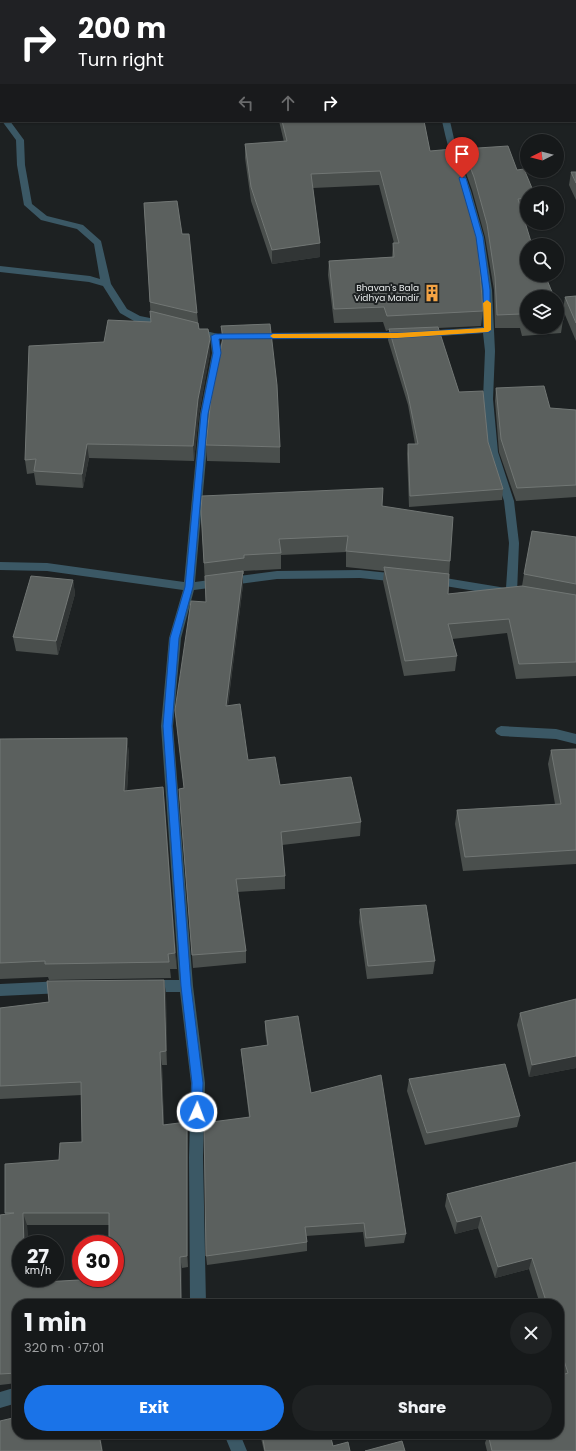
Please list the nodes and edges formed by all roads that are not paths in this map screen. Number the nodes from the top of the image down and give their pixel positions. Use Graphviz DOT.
graph roads {
  1 [pos="7,122"];
  2 [pos="446,122"];
  3 [pos="0,269"];
  4 [pos="106,284"];
  5 [pos="488,330"];
  6 [pos="247,336"];
  7 [pos="0,566"];
  8 [pos="407,578"];
  9 [pos="423,579"];
  10 [pos="189,587"];
  11 [pos="511,593"];
  12 [pos="525,595"];
  13 [pos="501,730"];
  14 [pos="576,739"];
  15 [pos="74,986"];
  16 [pos="138,986"];
  17 [pos="186,986"];
  18 [pos="0,990"];
  19 [pos="198,1299"];
  20 [pos="12,1396"];
  21 [pos="0,1400"];
  22 [pos="234,1439"];
  23 [pos="238,1451"];
  1 -- 4 [label="street"];
  2 -- 5 [label="street"];
  3 -- 4 [label="street"];
  4 -- 10 [label="street"];
  5 -- 6 [label="street"];
  5 -- 11 [label="street"];
  7 -- 10 [label="street"];
  8 -- 10 [label="street"];
  9 -- 11 [label="street"];
  10 -- 17 [label="street"];
  11 -- 12 [label="street"];
  13 -- 14 [label="street"];
  15 -- 18 [label="street"];
  16 -- 17 [label="street"];
  17 -- 19 [label="street"];
  20 -- 21 [label="street"];
  22 -- 23 [label="street"];
}
